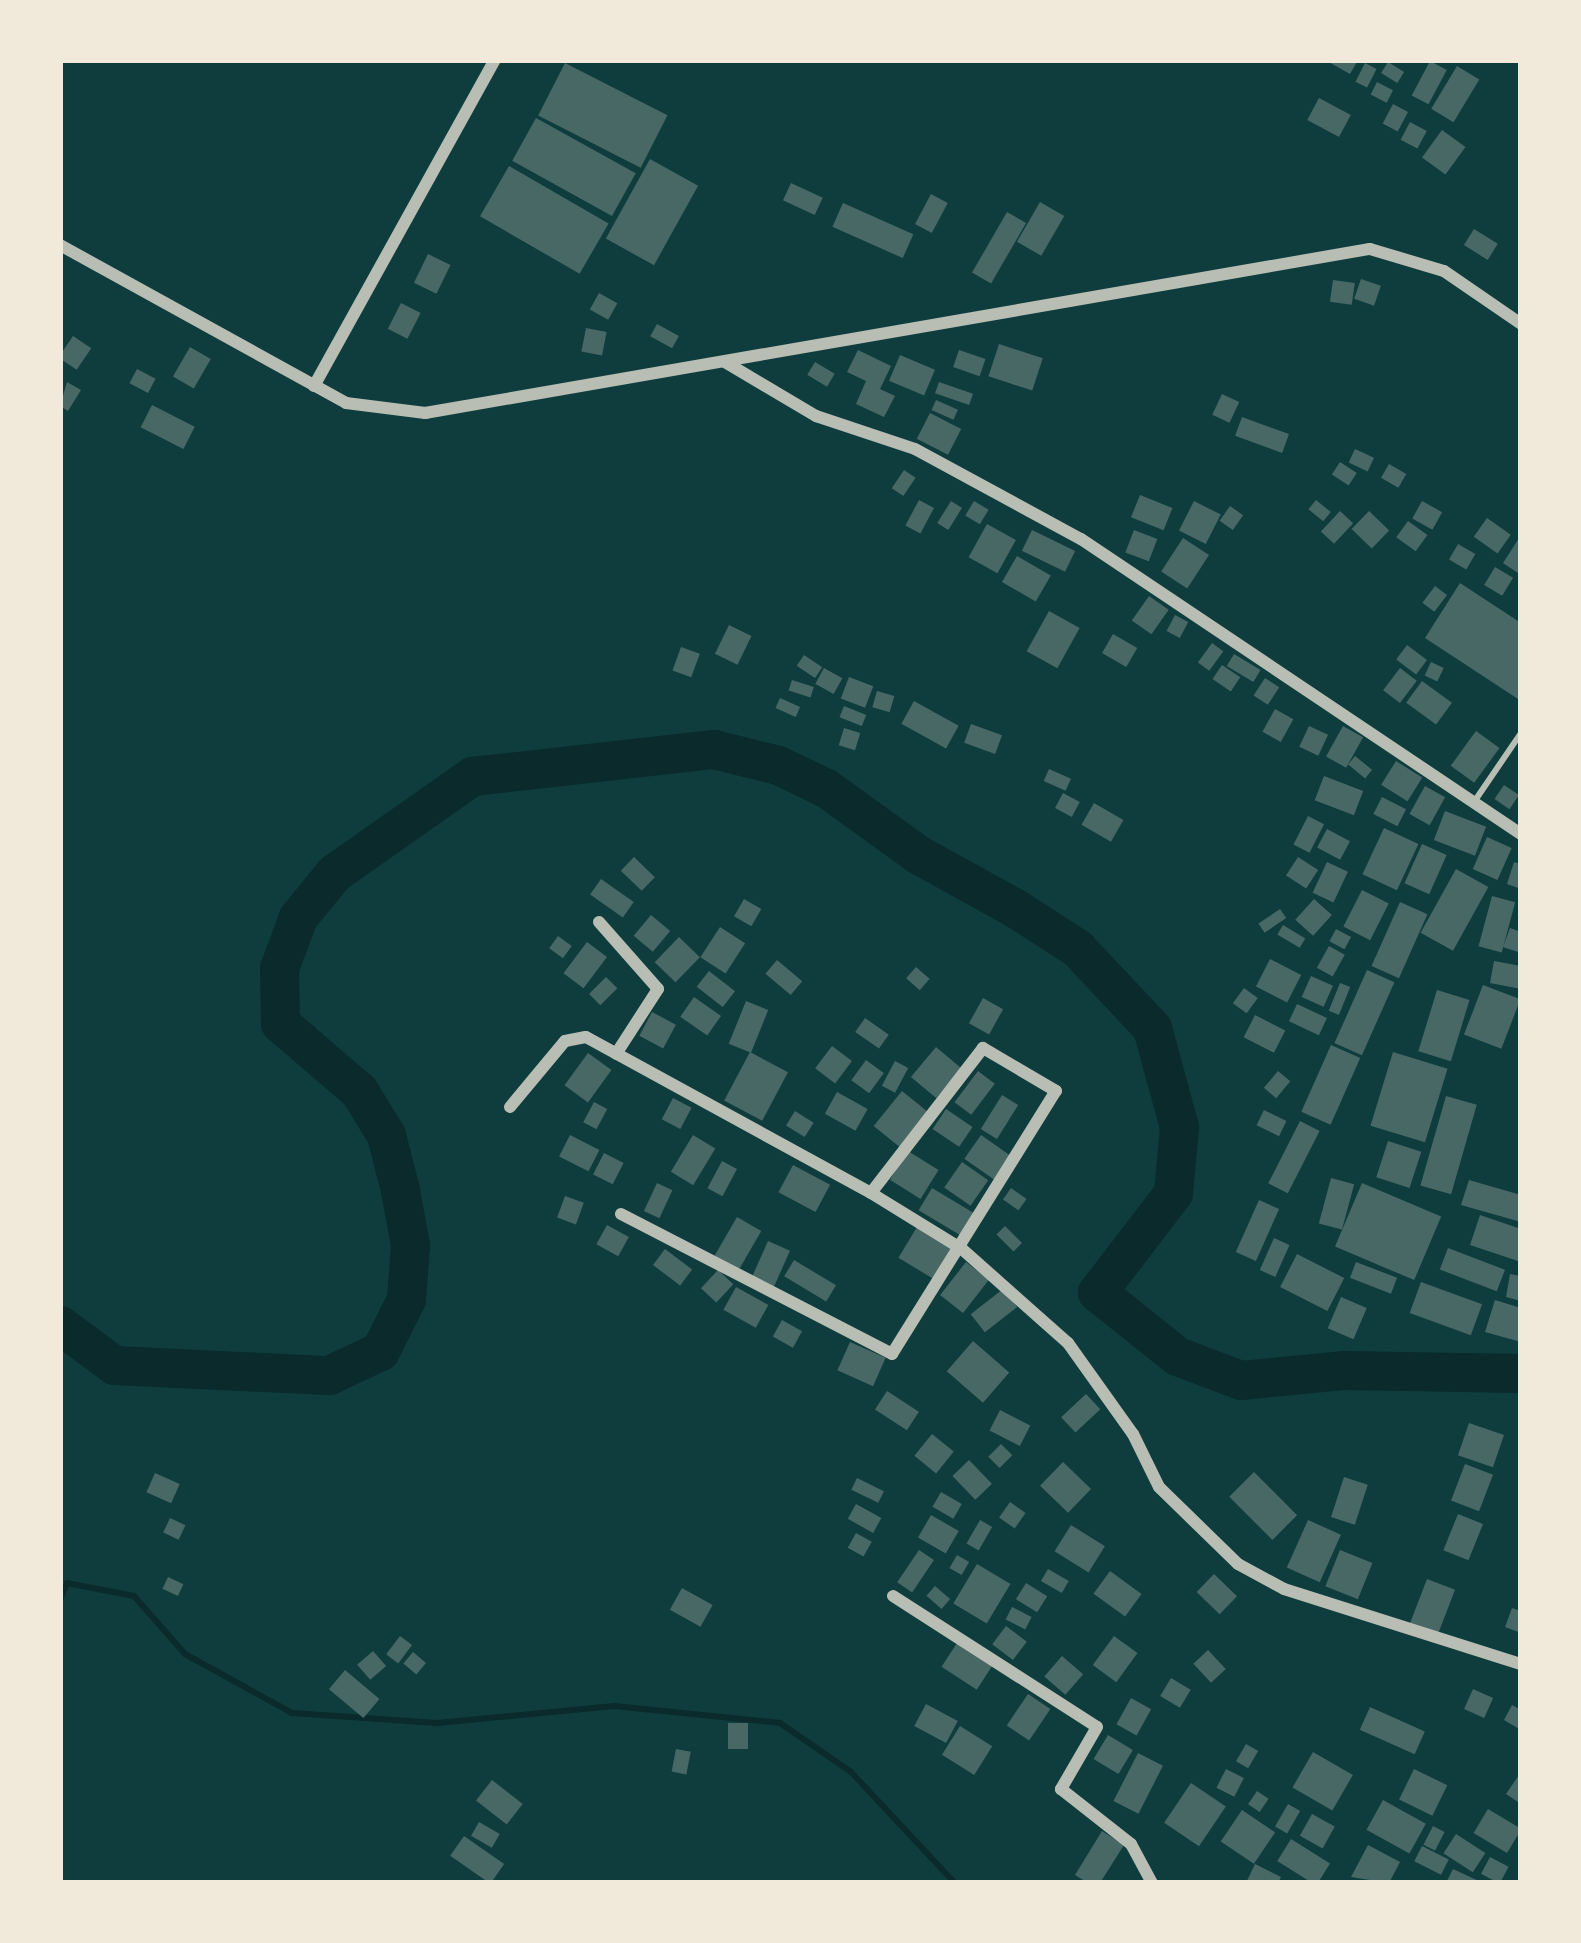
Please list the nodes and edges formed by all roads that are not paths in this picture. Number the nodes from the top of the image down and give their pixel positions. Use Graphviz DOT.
graph roads {
  1 [pos="495,60"];
  2 [pos="60,244"];
  3 [pos="1521,324"];
  4 [pos="724,361"];
  5 [pos="314,386"];
  6 [pos="1521,733"];
  7 [pos="1474,802"];
  8 [pos="1521,834"];
  9 [pos="599,922"];
  10 [pos="616,1054"];
  11 [pos="510,1107"];
  12 [pos="871,1192"];
  13 [pos="621,1214"];
  14 [pos="962,1249"];
  15 [pos="893,1596"];
  16 [pos="1521,1664"];
  17 [pos="1152,1883"];
  1 -- 5 [label="street"];
  2 -- 5 [label="street"];
  3 -- 4 [label="street"];
  4 -- 5 [label="street"];
  4 -- 7 [label="street"];
  6 -- 7 [label="lane"];
  7 -- 8 [label="street"];
  9 -- 10 [label="street"];
  10 -- 11 [label="street"];
  10 -- 12 [label="street"];
  12 -- 14 [label="street"];
  12 -- 14 [label="street"];
  13 -- 14 [label="street"];
  14 -- 16 [label="street"];
  15 -- 17 [label="street"];
}
